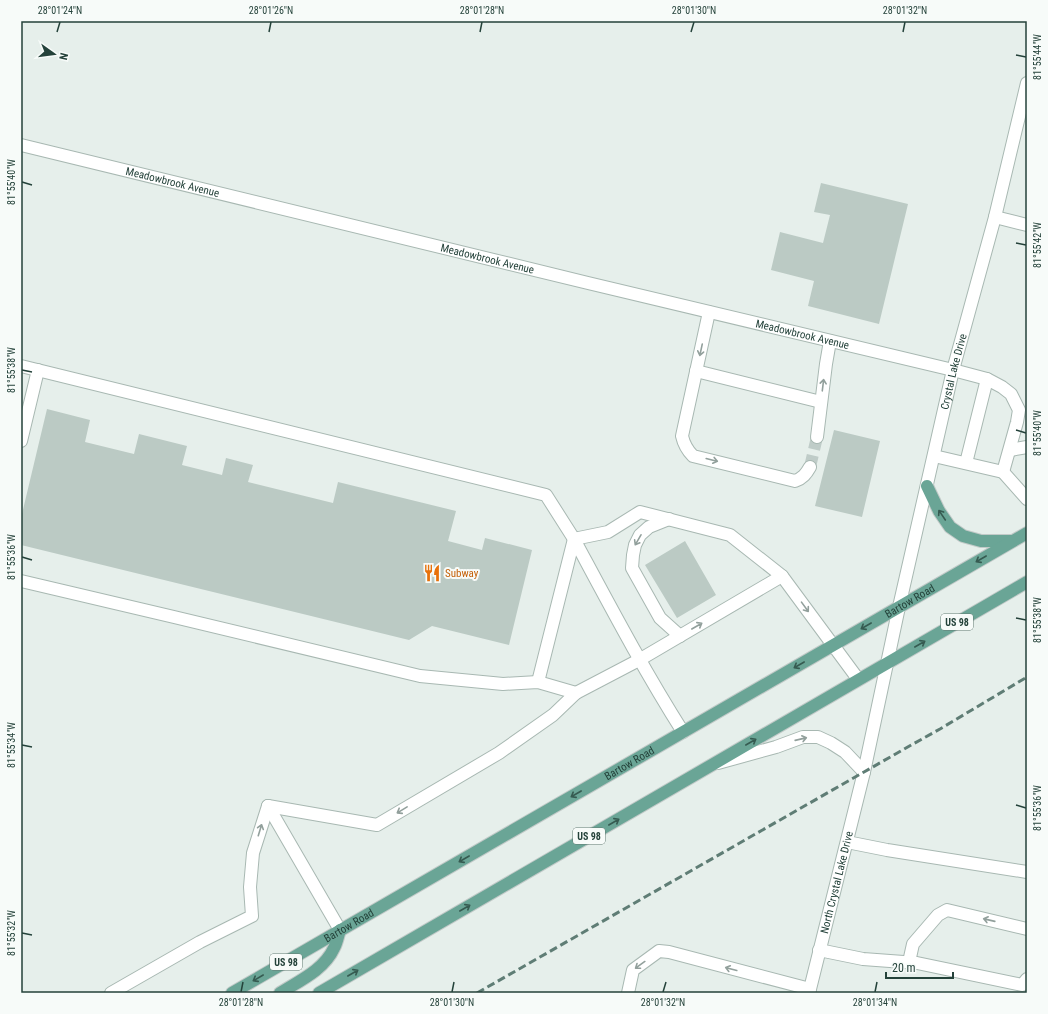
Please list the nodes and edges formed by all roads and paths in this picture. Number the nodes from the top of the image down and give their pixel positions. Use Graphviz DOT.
graph roads {
  1 [pos="1027,82"];
  2 [pos="21,145"];
  3 [pos="995,217"];
  4 [pos="1027,225"];
  5 [pos="709,312"];
  6 [pos="830,341"];
  7 [pos="21,366"];
  8 [pos="38,370"];
  9 [pos="953,370"];
  10 [pos="696,371"];
  11 [pos="987,379"];
  12 [pos="821,402"];
  13 [pos="818,437"];
  14 [pos="21,442"];
  15 [pos="1027,447"];
  16 [pos="1010,450"];
  17 [pos="934,456"];
  18 [pos="966,464"];
  19 [pos="810,467"];
  20 [pos="1003,472"];
  21 [pos="927,486"];
  22 [pos="1027,499"];
  23 [pos="669,519"];
  24 [pos="1027,533"];
  25 [pos="574,539"];
  26 [pos="1013,541"];
  27 [pos="782,576"];
  28 [pos="21,581"];
  29 [pos="1027,582"];
  30 [pos="899,607"];
  31 [pos="680,636"];
  32 [pos="833,645"];
  33 [pos="639,660"];
  34 [pos="887,663"];
  35 [pos="858,679"];
  36 [pos="538,682"];
  37 [pos="576,693"];
  38 [pos="683,732"];
  39 [pos="710,766"];
  40 [pos="864,772"];
  41 [pos="268,806"];
  42 [pos="847,842"];
  43 [pos="1027,872"];
  44 [pos="1027,929"];
  45 [pos="340,930"];
  46 [pos="820,950"];
  47 [pos="909,962"];
  48 [pos="1027,979"];
  49 [pos="795,989"];
  50 [pos="809,991"];
  51 [pos="111,993"];
  52 [pos="232,993"];
  53 [pos="280,993"];
  54 [pos="319,993"];
  55 [pos="628,993"];
  1 -- 3 [label="street, Crystal Lake Drive"];
  2 -- 5 [label="street, Meadowbrook Avenue"];
  3 -- 4 [label="street"];
  3 -- 9 [label="street, Crystal Lake Drive"];
  5 -- 6 [label="street, Meadowbrook Avenue"];
  5 -- 10 [label="street, one-way"];
  6 -- 9 [label="street, Meadowbrook Avenue"];
  12 -- 6 [label="street, one-way"];
  7 -- 8 [label="street"];
  8 -- 14 [label="street"];
  8 -- 25 [label="street"];
  9 -- 11 [label="street, Meadowbrook Avenue"];
  9 -- 17 [label="street, Crystal Lake Drive"];
  10 -- 12 [label="street"];
  10 -- 19 [label="street, one-way"];
  11 -- 16 [label="street, Meadowbrook Avenue"];
  11 -- 18 [label="street"];
  12 -- 13 [label="street"];
  15 -- 16 [label="street"];
  16 -- 20 [label="street, Meadowbrook Avenue"];
  17 -- 18 [label="street"];
  17 -- 21 [label="street, Crystal Lake Drive"];
  18 -- 20 [label="street"];
  20 -- 22 [label="street"];
  26 -- 21 [label="main road, one-way"];
  21 -- 30 [label="street, Crystal Lake Drive"];
  23 -- 25 [label="street"];
  23 -- 27 [label="street"];
  23 -- 31 [label="street, one-way"];
  24 -- 26 [label="main road, Bartow Road / US 98"];
  25 -- 33 [label="street"];
  25 -- 36 [label="street"];
  26 -- 30 [label="main road, Bartow Road / US 98, one-way"];
  31 -- 27 [label="street, one-way"];
  27 -- 32 [label="street, one-way"];
  28 -- 36 [label="street"];
  34 -- 29 [label="main road, US 98, one-way"];
  30 -- 32 [label="main road, Bartow Road / US 98, one-way"];
  30 -- 34 [label="street, Crystal Lake Drive"];
  31 -- 33 [label="street"];
  32 -- 35 [label="street"];
  32 -- 38 [label="main road, Bartow Road / US 98, one-way"];
  33 -- 37 [label="street"];
  33 -- 38 [label="street"];
  34 -- 35 [label="main road, US 98"];
  34 -- 40 [label="street, North Crystal Lake Drive"];
  39 -- 35 [label="main road, US 98, one-way"];
  36 -- 37 [label="street"];
  37 -- 41 [label="street, one-way"];
  38 -- 45 [label="main road, Bartow Road / US 98, one-way"];
  39 -- 40 [label="street, one-way"];
  54 -- 39 [label="main road, US 98, one-way"];
  40 -- 42 [label="street, North Crystal Lake Drive"];
  41 -- 45 [label="street"];
  51 -- 41 [label="street, one-way"];
  42 -- 43 [label="street"];
  42 -- 46 [label="street, North Crystal Lake Drive"];
  44 -- 47 [label="street, one-way"];
  45 -- 52 [label="main road, Bartow Road / US 98, one-way"];
  45 -- 53 [label="main road"];
  46 -- 47 [label="street"];
  46 -- 50 [label="street, North Crystal Lake Drive"];
  47 -- 48 [label="street"];
  49 -- 50 [label="street"];
  49 -- 55 [label="street, one-way"];
}
